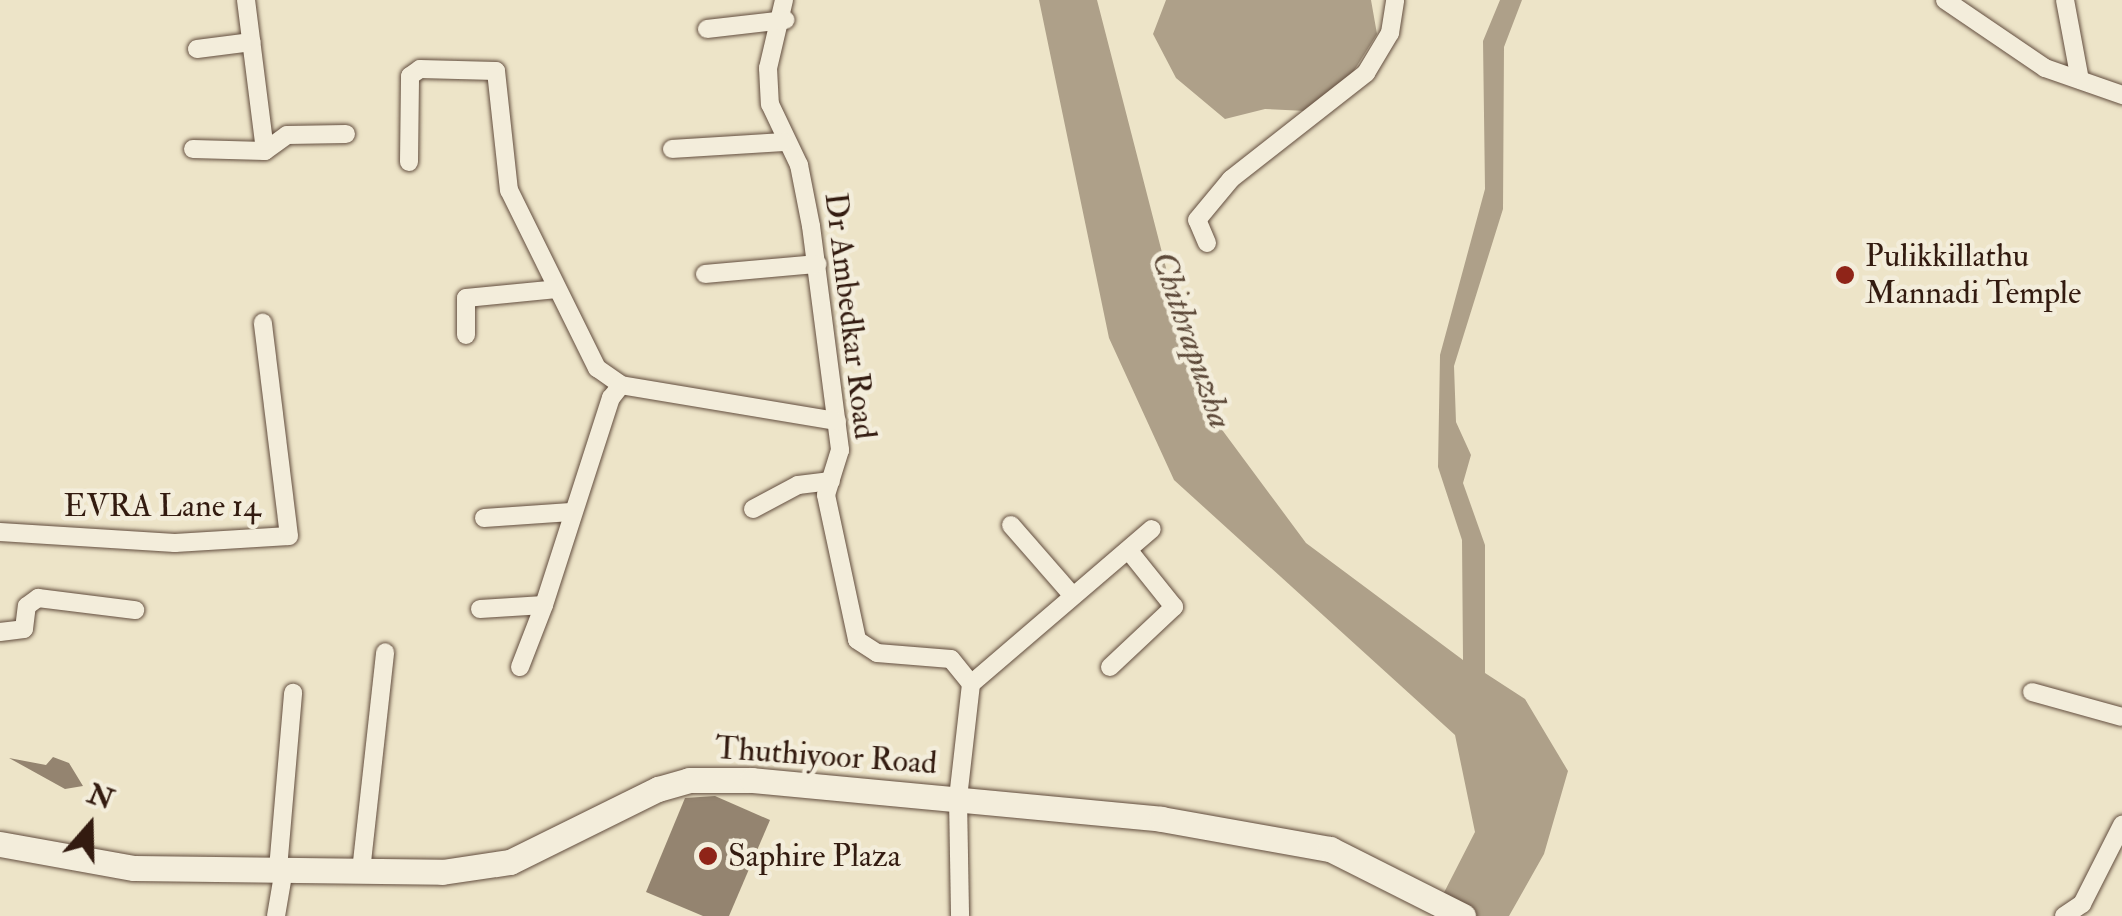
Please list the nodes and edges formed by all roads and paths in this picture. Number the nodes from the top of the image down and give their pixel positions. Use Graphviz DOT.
graph roads {
  1 [pos="246,0"];
  2 [pos="784,0"];
  3 [pos="1395,0"];
  4 [pos="1945,0"];
  5 [pos="2065,0"];
  6 [pos="785,20"];
  7 [pos="707,29"];
  8 [pos="252,42"];
  9 [pos="196,49"];
  10 [pos="2080,80"];
  11 [pos="2122,95"];
  12 [pos="346,134"];
  13 [pos="782,142"];
  14 [pos="194,149"];
  15 [pos="672,149"];
  16 [pos="265,151"];
  17 [pos="409,162"];
  18 [pos="1207,243"];
  19 [pos="818,264"];
  20 [pos="706,274"];
  21 [pos="557,289"];
  22 [pos="263,323"];
  23 [pos="466,335"];
  24 [pos="622,385"];
  25 [pos="837,421"];
  26 [pos="831,481"];
  27 [pos="753,509"];
  28 [pos="571,512"];
  29 [pos="484,518"];
  30 [pos="1011,525"];
  31 [pos="1152,529"];
  32 [pos="0,532"];
  33 [pos="1130,552"];
  34 [pos="1072,596"];
  35 [pos="544,605"];
  36 [pos="480,609"];
  37 [pos="136,610"];
  38 [pos="0,632"];
  39 [pos="385,652"];
  40 [pos="520,667"];
  41 [pos="1110,667"];
  42 [pos="971,684"];
  43 [pos="2032,692"];
  44 [pos="292,693"];
  45 [pos="2122,717"];
  46 [pos="958,798"];
  47 [pos="2122,825"];
  48 [pos="0,844"];
  49 [pos="281,869"];
  50 [pos="361,870"];
  51 [pos="276,916"];
  52 [pos="960,916"];
  53 [pos="1463,916"];
  54 [pos="2064,916"];
  1 -- 8 [label="street"];
  2 -- 6 [label="street, Dr Ambedkar Road"];
  3 -- 18 [label="street"];
  4 -- 10 [label="street"];
  5 -- 10 [label="street"];
  6 -- 7 [label="street"];
  6 -- 13 [label="street, Dr Ambedkar Road"];
  8 -- 9 [label="street"];
  8 -- 16 [label="street"];
  10 -- 11 [label="street"];
  12 -- 16 [label="street"];
  13 -- 15 [label="street"];
  13 -- 19 [label="street, Dr Ambedkar Road"];
  14 -- 16 [label="street"];
  17 -- 21 [label="street"];
  19 -- 20 [label="street"];
  19 -- 25 [label="street, Dr Ambedkar Road"];
  21 -- 23 [label="street"];
  21 -- 24 [label="street"];
  22 -- 32 [label="street, EVRA Lane 14"];
  24 -- 25 [label="street"];
  24 -- 28 [label="street"];
  25 -- 26 [label="street, Dr Ambedkar Road"];
  26 -- 27 [label="street"];
  26 -- 42 [label="street, Dr Ambedkar Road"];
  28 -- 29 [label="street"];
  28 -- 35 [label="street"];
  30 -- 34 [label="street"];
  31 -- 33 [label="street"];
  33 -- 34 [label="street"];
  33 -- 41 [label="street"];
  34 -- 42 [label="street"];
  35 -- 36 [label="street"];
  35 -- 40 [label="street"];
  37 -- 38 [label="street"];
  39 -- 50 [label="street"];
  42 -- 46 [label="street"];
  43 -- 45 [label="street"];
  44 -- 49 [label="street"];
  46 -- 50 [label="main road, Thuthiyoor Road"];
  46 -- 52 [label="street"];
  46 -- 53 [label="main road, Thuthiyoor Road"];
  47 -- 54 [label="street"];
  48 -- 49 [label="main road, Thuthiyoor Road"];
  49 -- 50 [label="main road, Thuthiyoor Road"];
  49 -- 51 [label="street"];
}
